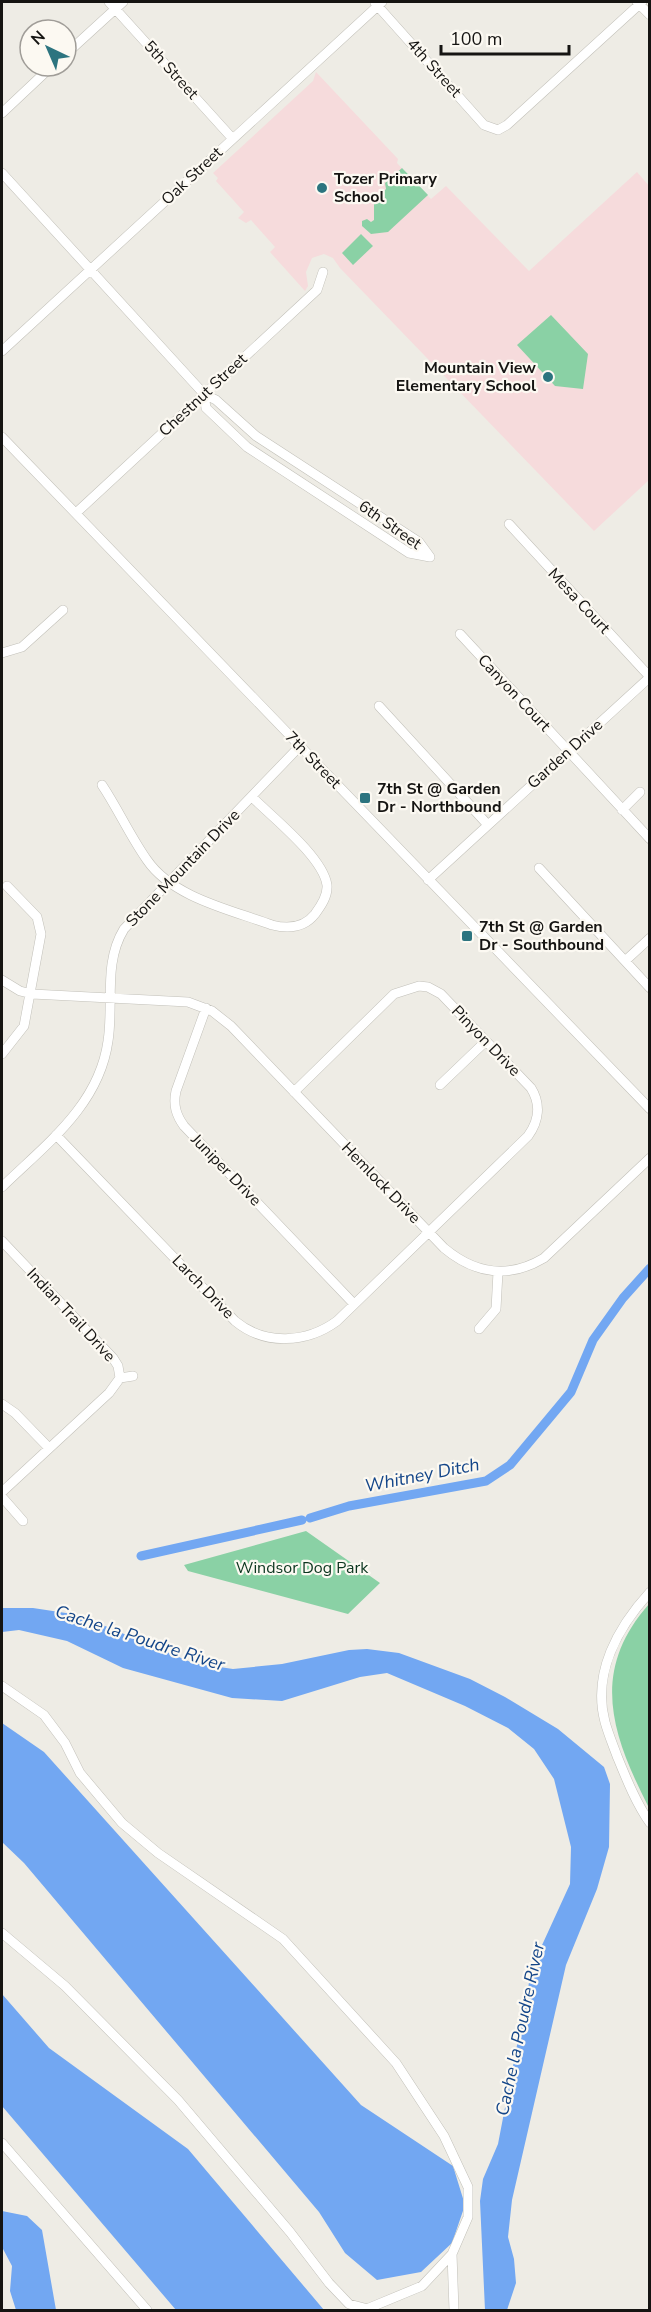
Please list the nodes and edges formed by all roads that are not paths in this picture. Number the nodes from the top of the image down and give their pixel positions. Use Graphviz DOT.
graph roads {
  1 [pos="123,2"];
  2 [pos="640,2"];
  3 [pos="378,3"];
  4 [pos="112,5"];
  5 [pos="650,15"];
  6 [pos="78,41"];
  7 [pos="39,78"];
  8 [pos="2,112"];
  9 [pos="232,138"];
  10 [pos="2,173"];
  11 [pos="89,270"];
  12 [pos="323,272"];
  13 [pos="2,351"];
  14 [pos="204,394"];
  15 [pos="2,436"];
  16 [pos="76,513"];
  17 [pos="509,524"];
  18 [pos="63,610"];
  19 [pos="460,634"];
  20 [pos="2,653"];
  21 [pos="650,677"];
  22 [pos="379,706"];
  23 [pos="300,746"];
  24 [pos="568,751"];
  25 [pos="102,785"];
  26 [pos="640,792"];
  27 [pos="252,796"];
  28 [pos="622,810"];
  29 [pos="488,825"];
  30 [pos="650,839"];
  31 [pos="540,868"];
  32 [pos="428,880"];
  33 [pos="170,882"];
  34 [pos="7,885"];
  35 [pos="650,938"];
  36 [pos="625,961"];
  37 [pos="2,980"];
  38 [pos="650,988"];
  39 [pos="32,994"];
  40 [pos="110,998"];
  41 [pos="206,1008"];
  42 [pos="486,1041"];
  43 [pos="2,1054"];
  44 [pos="440,1085"];
  45 [pos="294,1092"];
  46 [pos="650,1109"];
  47 [pos="56,1135"];
  48 [pos="650,1158"];
  49 [pos="2,1187"];
  50 [pos="428,1232"];
  51 [pos="2,1241"];
  52 [pos="498,1272"];
  53 [pos="354,1304"];
  54 [pos="479,1329"];
  55 [pos="133,1376"];
  56 [pos="120,1378"];
  57 [pos="2,1404"];
  58 [pos="49,1448"];
  59 [pos="2,1492"];
  60 [pos="2,1497"];
  61 [pos="22,1521"];
  62 [pos="650,1592"];
  63 [pos="2,1686"];
  64 [pos="650,1823"];
  65 [pos="2,1933"];
  66 [pos="2,2143"];
  67 [pos="452,2254"];
  68 [pos="370,2309"];
  69 [pos="147,2310"];
  70 [pos="454,2310"];
  1 -- 4 [label="street"];
  2 -- 3 [label="street, 4th Street"];
  2 -- 5 [label="street"];
  3 -- 9 [label="street, Oak Street"];
  4 -- 6 [label="street"];
  4 -- 9 [label="street, 5th Street"];
  7 -- 8 [label="street"];
  9 -- 11 [label="street, Oak Street"];
  10 -- 11 [label="street, 6th Street"];
  11 -- 13 [label="street, Oak Street"];
  11 -- 14 [label="street, 6th Street"];
  12 -- 14 [label="street, Chestnut Street"];
  14 -- 14 [label="street, 6th Street"];
  14 -- 16 [label="street, Chestnut Street"];
  15 -- 16 [label="street, 7th Street"];
  16 -- 23 [label="street, 7th Street"];
  17 -- 21 [label="street, Mesa Court"];
  18 -- 20 [label="street"];
  19 -- 24 [label="street, Canyon Court"];
  21 -- 24 [label="street, Garden Drive"];
  22 -- 29 [label="street"];
  23 -- 27 [label="street, Stone Mountain Drive"];
  23 -- 32 [label="street, 7th Street"];
  24 -- 28 [label="street, Canyon Court"];
  24 -- 29 [label="street, Garden Drive"];
  25 -- 33 [label="street"];
  26 -- 28 [label="street"];
  27 -- 33 [label="street, Stone Mountain Drive"];
  27 -- 33 [label="street"];
  28 -- 30 [label="street, Canyon Court"];
  29 -- 32 [label="street, Garden Drive"];
  31 -- 36 [label="street"];
  32 -- 46 [label="street, 7th Street"];
  33 -- 40 [label="street, Stone Mountain Drive"];
  34 -- 39 [label="street"];
  35 -- 36 [label="street"];
  36 -- 38 [label="street"];
  37 -- 39 [label="street"];
  39 -- 40 [label="street"];
  39 -- 43 [label="street"];
  40 -- 41 [label="street, Hemlock Drive"];
  40 -- 47 [label="street, Stone Mountain Drive"];
  41 -- 45 [label="street, Hemlock Drive"];
  41 -- 53 [label="street, Juniper Drive"];
  42 -- 44 [label="street"];
  42 -- 45 [label="street, Pinyon Drive"];
  42 -- 50 [label="street, Pinyon Drive"];
  45 -- 50 [label="street, Hemlock Drive"];
  47 -- 49 [label="street, Stone Mountain Drive"];
  47 -- 53 [label="street, Larch Drive"];
  48 -- 52 [label="street, Hemlock Drive"];
  50 -- 52 [label="street, Hemlock Drive"];
  50 -- 53 [label="street, Larch Drive"];
  51 -- 56 [label="street, Indian Trail Drive"];
  52 -- 54 [label="street"];
  55 -- 56 [label="street"];
  56 -- 58 [label="street, Indian Trail Drive"];
  57 -- 58 [label="street"];
  58 -- 59 [label="street, Indian Trail Drive"];
  60 -- 61 [label="street"];
  62 -- 64 [label="street"];
  63 -- 67 [label="street"];
  65 -- 68 [label="street"];
  66 -- 69 [label="street"];
  67 -- 68 [label="street"];
  67 -- 70 [label="street"];
}
